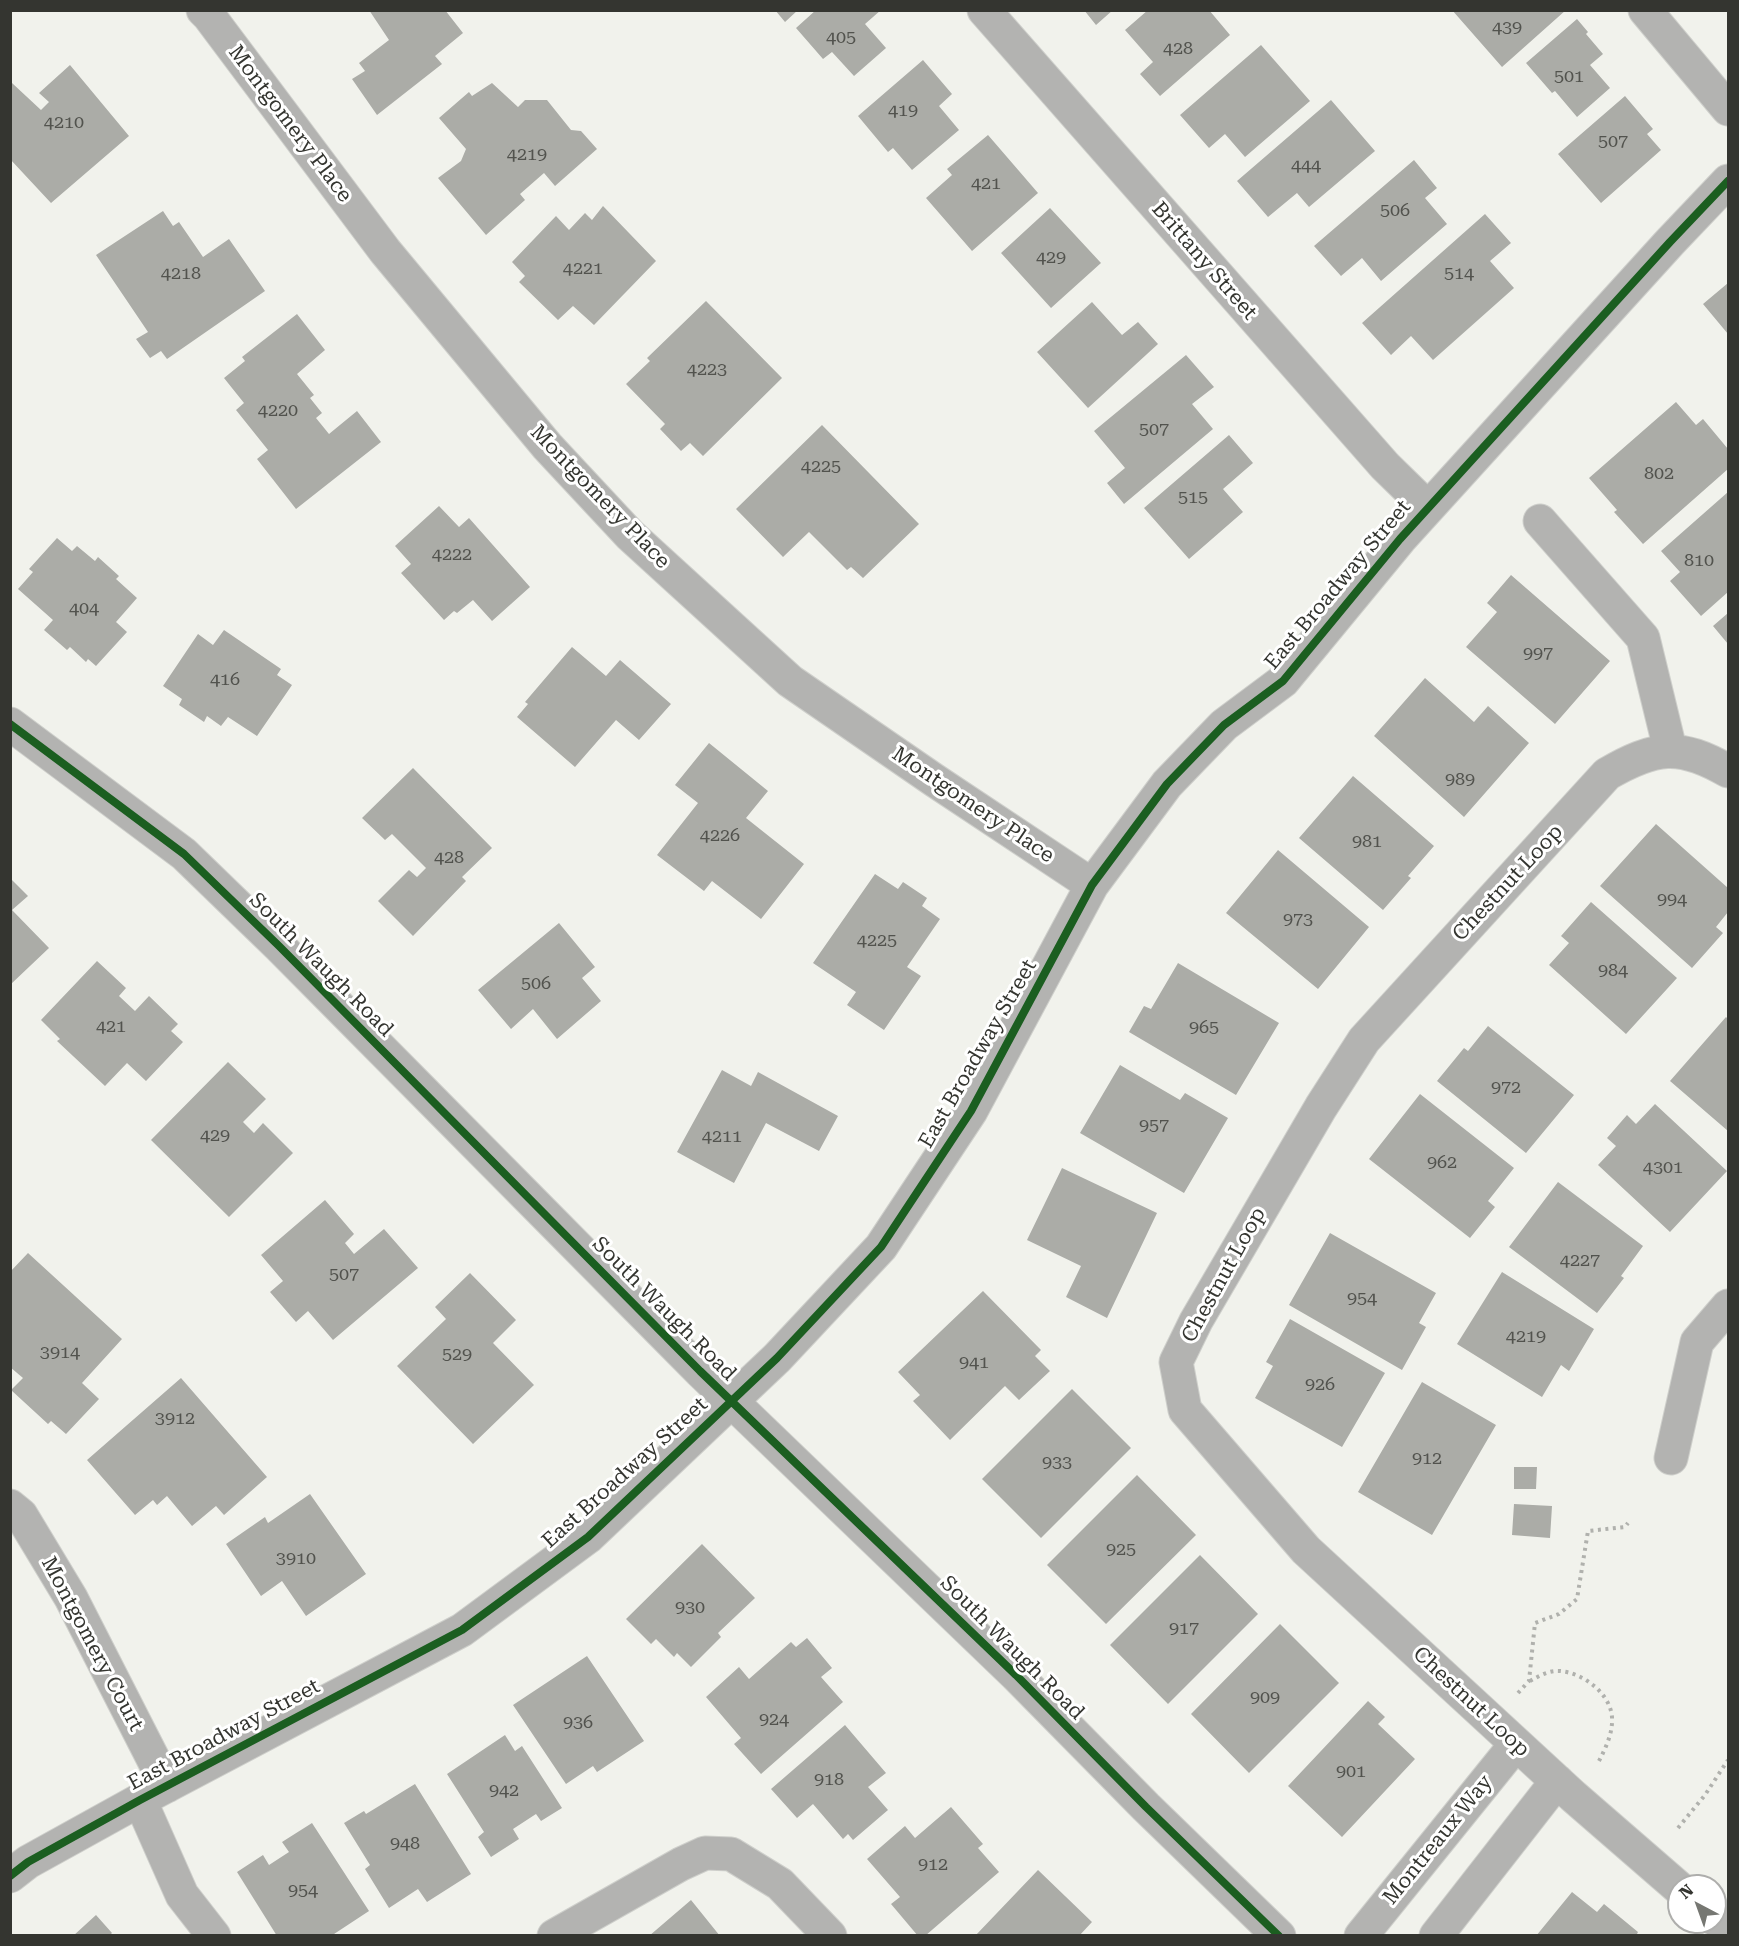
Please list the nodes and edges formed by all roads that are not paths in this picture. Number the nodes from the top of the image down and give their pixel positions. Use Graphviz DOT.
graph roads {
  1 [pos="203,10"];
  2 [pos="984,10"];
  3 [pos="1645,10"];
  4 [pos="1728,109"];
  5 [pos="1728,181"];
  6 [pos="1428,508"];
  7 [pos="1540,521"];
  8 [pos="10,724"];
  9 [pos="1670,749"];
  10 [pos="1728,771"];
  11 [pos="1092,885"];
  12 [pos="1728,1306"];
  13 [pos="731,1401"];
  14 [pos="1671,1458"];
  15 [pos="10,1506"];
  16 [pos="1516,1744"];
  17 [pos="1557,1781"];
  18 [pos="153,1793"];
  19 [pos="10,1876"];
  20 [pos="1667,1877"];
  21 [pos="214,1935"];
  22 [pos="554,1935"];
  23 [pos="830,1935"];
  24 [pos="1279,1935"];
  25 [pos="1361,1935"];
  26 [pos="1436,1935"];
  1 -- 11 [label="street, Montgomery Place"];
  2 -- 6 [label="street, Brittany Street"];
  3 -- 4 [label="street"];
  5 -- 6 [label="street, East Broadway Street"];
  6 -- 11 [label="street, East Broadway Street"];
  7 -- 9 [label="street"];
  8 -- 13 [label="street, South Waugh Road"];
  9 -- 10 [label="street, Chestnut Loop"];
  9 -- 16 [label="street, Chestnut Loop"];
  11 -- 13 [label="street, East Broadway Street"];
  12 -- 14 [label="street"];
  13 -- 18 [label="street, East Broadway Street"];
  13 -- 24 [label="street, South Waugh Road"];
  15 -- 18 [label="street, Montgomery Court"];
  16 -- 17 [label="street, Chestnut Loop"];
  16 -- 25 [label="street, Montreaux Way"];
  17 -- 20 [label="street, Chestnut Loop"];
  17 -- 26 [label="street"];
  18 -- 19 [label="street, East Broadway Street"];
  18 -- 21 [label="street, Montgomery Court"];
  22 -- 23 [label="street"];
}
